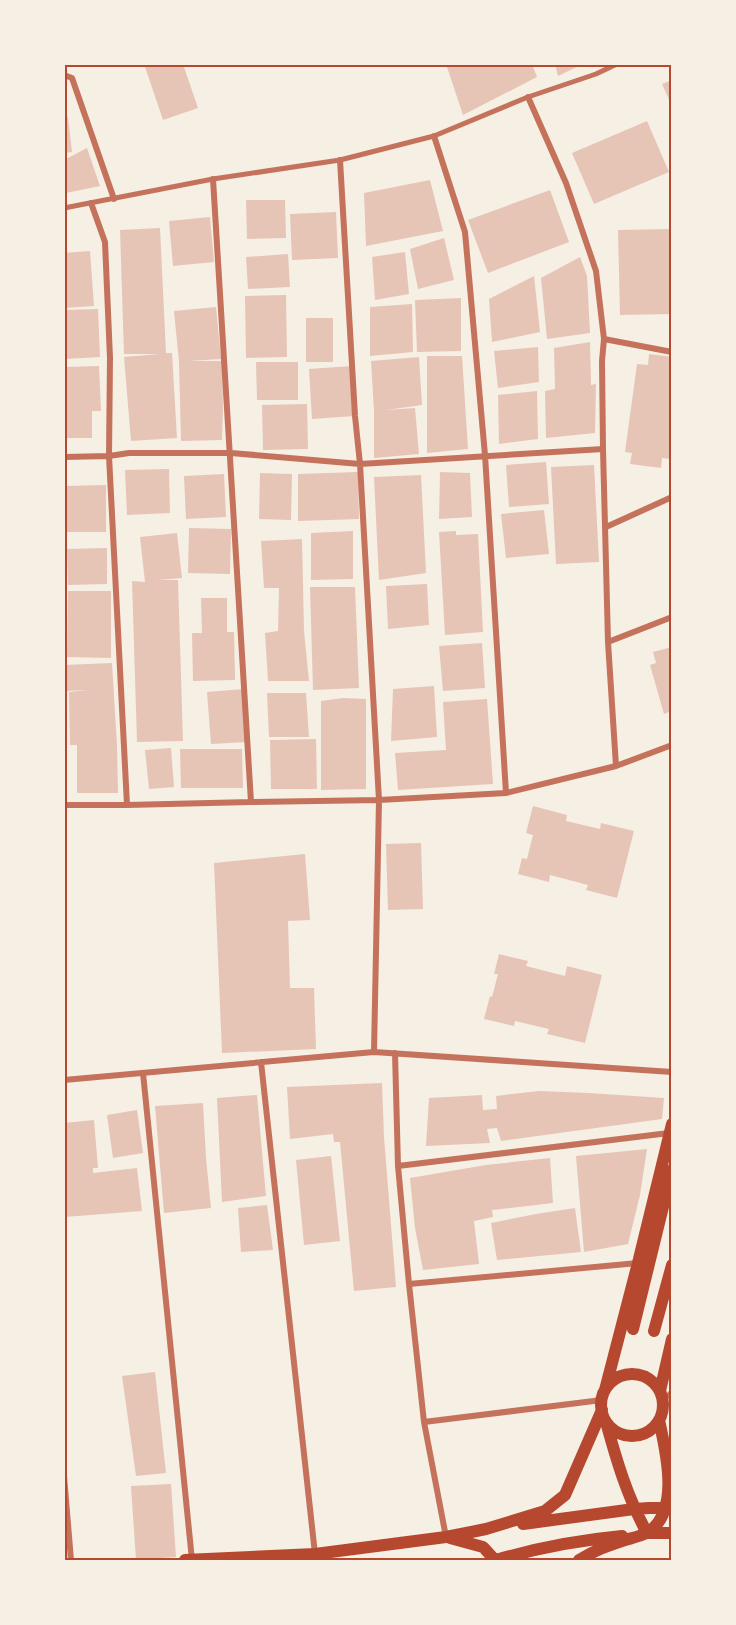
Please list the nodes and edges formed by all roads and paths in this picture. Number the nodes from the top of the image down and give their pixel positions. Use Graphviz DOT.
graph roads {
  1 [pos="616,64"];
  2 [pos="64,75"];
  3 [pos="528,98"];
  4 [pos="434,136"];
  5 [pos="340,160"];
  6 [pos="213,179"];
  7 [pos="114,199"];
  8 [pos="91,203"];
  9 [pos="64,208"];
  10 [pos="604,339"];
  11 [pos="672,352"];
  12 [pos="603,449"];
  13 [pos="231,453"];
  14 [pos="109,456"];
  15 [pos="485,456"];
  16 [pos="64,457"];
  17 [pos="360,464"];
  18 [pos="672,497"];
  19 [pos="606,527"];
  20 [pos="672,617"];
  21 [pos="608,642"];
  22 [pos="672,745"];
  23 [pos="616,766"];
  24 [pos="506,793"];
  25 [pos="379,800"];
  26 [pos="251,802"];
  27 [pos="64,805"];
  28 [pos="127,806"];
  29 [pos="374,1052"];
  30 [pos="395,1053"];
  31 [pos="261,1062"];
  32 [pos="672,1072"];
  33 [pos="143,1073"];
  34 [pos="64,1080"];
  35 [pos="670,1129"];
  36 [pos="398,1166"];
  37 [pos="672,1170"];
  38 [pos="638,1263"];
  39 [pos="672,1265"];
  40 [pos="409,1284"];
  41 [pos="633,1329"];
  42 [pos="654,1331"];
  43 [pos="672,1339"];
  44 [pos="665,1394"];
  45 [pos="603,1405"];
  46 [pos="659,1420"];
  47 [pos="424,1422"];
  48 [pos="669,1455"];
  49 [pos="64,1476"];
  50 [pos="669,1508"];
  51 [pos="634,1509"];
  52 [pos="486,1529"];
  53 [pos="647,1533"];
  54 [pos="672,1533"];
  55 [pos="446,1537"];
  56 [pos="315,1554"];
  57 [pos="71,1560"];
  58 [pos="185,1560"];
  59 [pos="192,1560"];
  60 [pos="496,1560"];
  61 [pos="579,1560"];
  1 -- 3 [label="street"];
  2 -- 7 [label="street"];
  3 -- 4 [label="street"];
  3 -- 10 [label="street"];
  4 -- 5 [label="street"];
  4 -- 15 [label="street"];
  5 -- 6 [label="street"];
  5 -- 17 [label="street"];
  6 -- 7 [label="street"];
  6 -- 13 [label="street"];
  7 -- 8 [label="street"];
  8 -- 9 [label="street"];
  8 -- 14 [label="street"];
  10 -- 11 [label="street"];
  10 -- 12 [label="street"];
  12 -- 15 [label="street"];
  12 -- 19 [label="street"];
  13 -- 14 [label="street"];
  13 -- 17 [label="street"];
  13 -- 26 [label="street"];
  14 -- 16 [label="street"];
  14 -- 28 [label="street"];
  15 -- 17 [label="street"];
  15 -- 24 [label="street"];
  17 -- 25 [label="street"];
  18 -- 19 [label="street"];
  19 -- 21 [label="street"];
  20 -- 21 [label="street"];
  21 -- 23 [label="street"];
  22 -- 23 [label="street"];
  23 -- 24 [label="street"];
  24 -- 25 [label="street"];
  25 -- 26 [label="street"];
  25 -- 29 [label="street"];
  26 -- 28 [label="street"];
  27 -- 28 [label="street"];
  29 -- 30 [label="street"];
  29 -- 31 [label="street"];
  30 -- 32 [label="street"];
  30 -- 36 [label="street"];
  31 -- 33 [label="street"];
  31 -- 56 [label="street"];
  33 -- 34 [label="street"];
  33 -- 59 [label="street"];
  35 -- 36 [label="street"];
  35 -- 38 [label="main road"];
  36 -- 40 [label="street"];
  37 -- 41 [label="main road"];
  38 -- 40 [label="street"];
  38 -- 45 [label="main road"];
  39 -- 42 [label="main road"];
  40 -- 47 [label="street"];
  43 -- 44 [label="main road"];
  44 -- 45 [label="main road"];
  44 -- 46 [label="main road"];
  45 -- 46 [label="main road"];
  45 -- 47 [label="street"];
  45 -- 51 [label="main road"];
  45 -- 52 [label="main road"];
  46 -- 48 [label="main road"];
  47 -- 55 [label="street"];
  48 -- 50 [label="main road"];
  49 -- 57 [label="street"];
  50 -- 51 [label="main road"];
  50 -- 53 [label="main road"];
  51 -- 52 [label="main road"];
  51 -- 53 [label="main road"];
  52 -- 55 [label="main road"];
  53 -- 54 [label="main road"];
  53 -- 60 [label="main road"];
  53 -- 61 [label="main road"];
  55 -- 56 [label="main road"];
  55 -- 60 [label="main road"];
  56 -- 59 [label="main road"];
  58 -- 59 [label="main road"];
}
